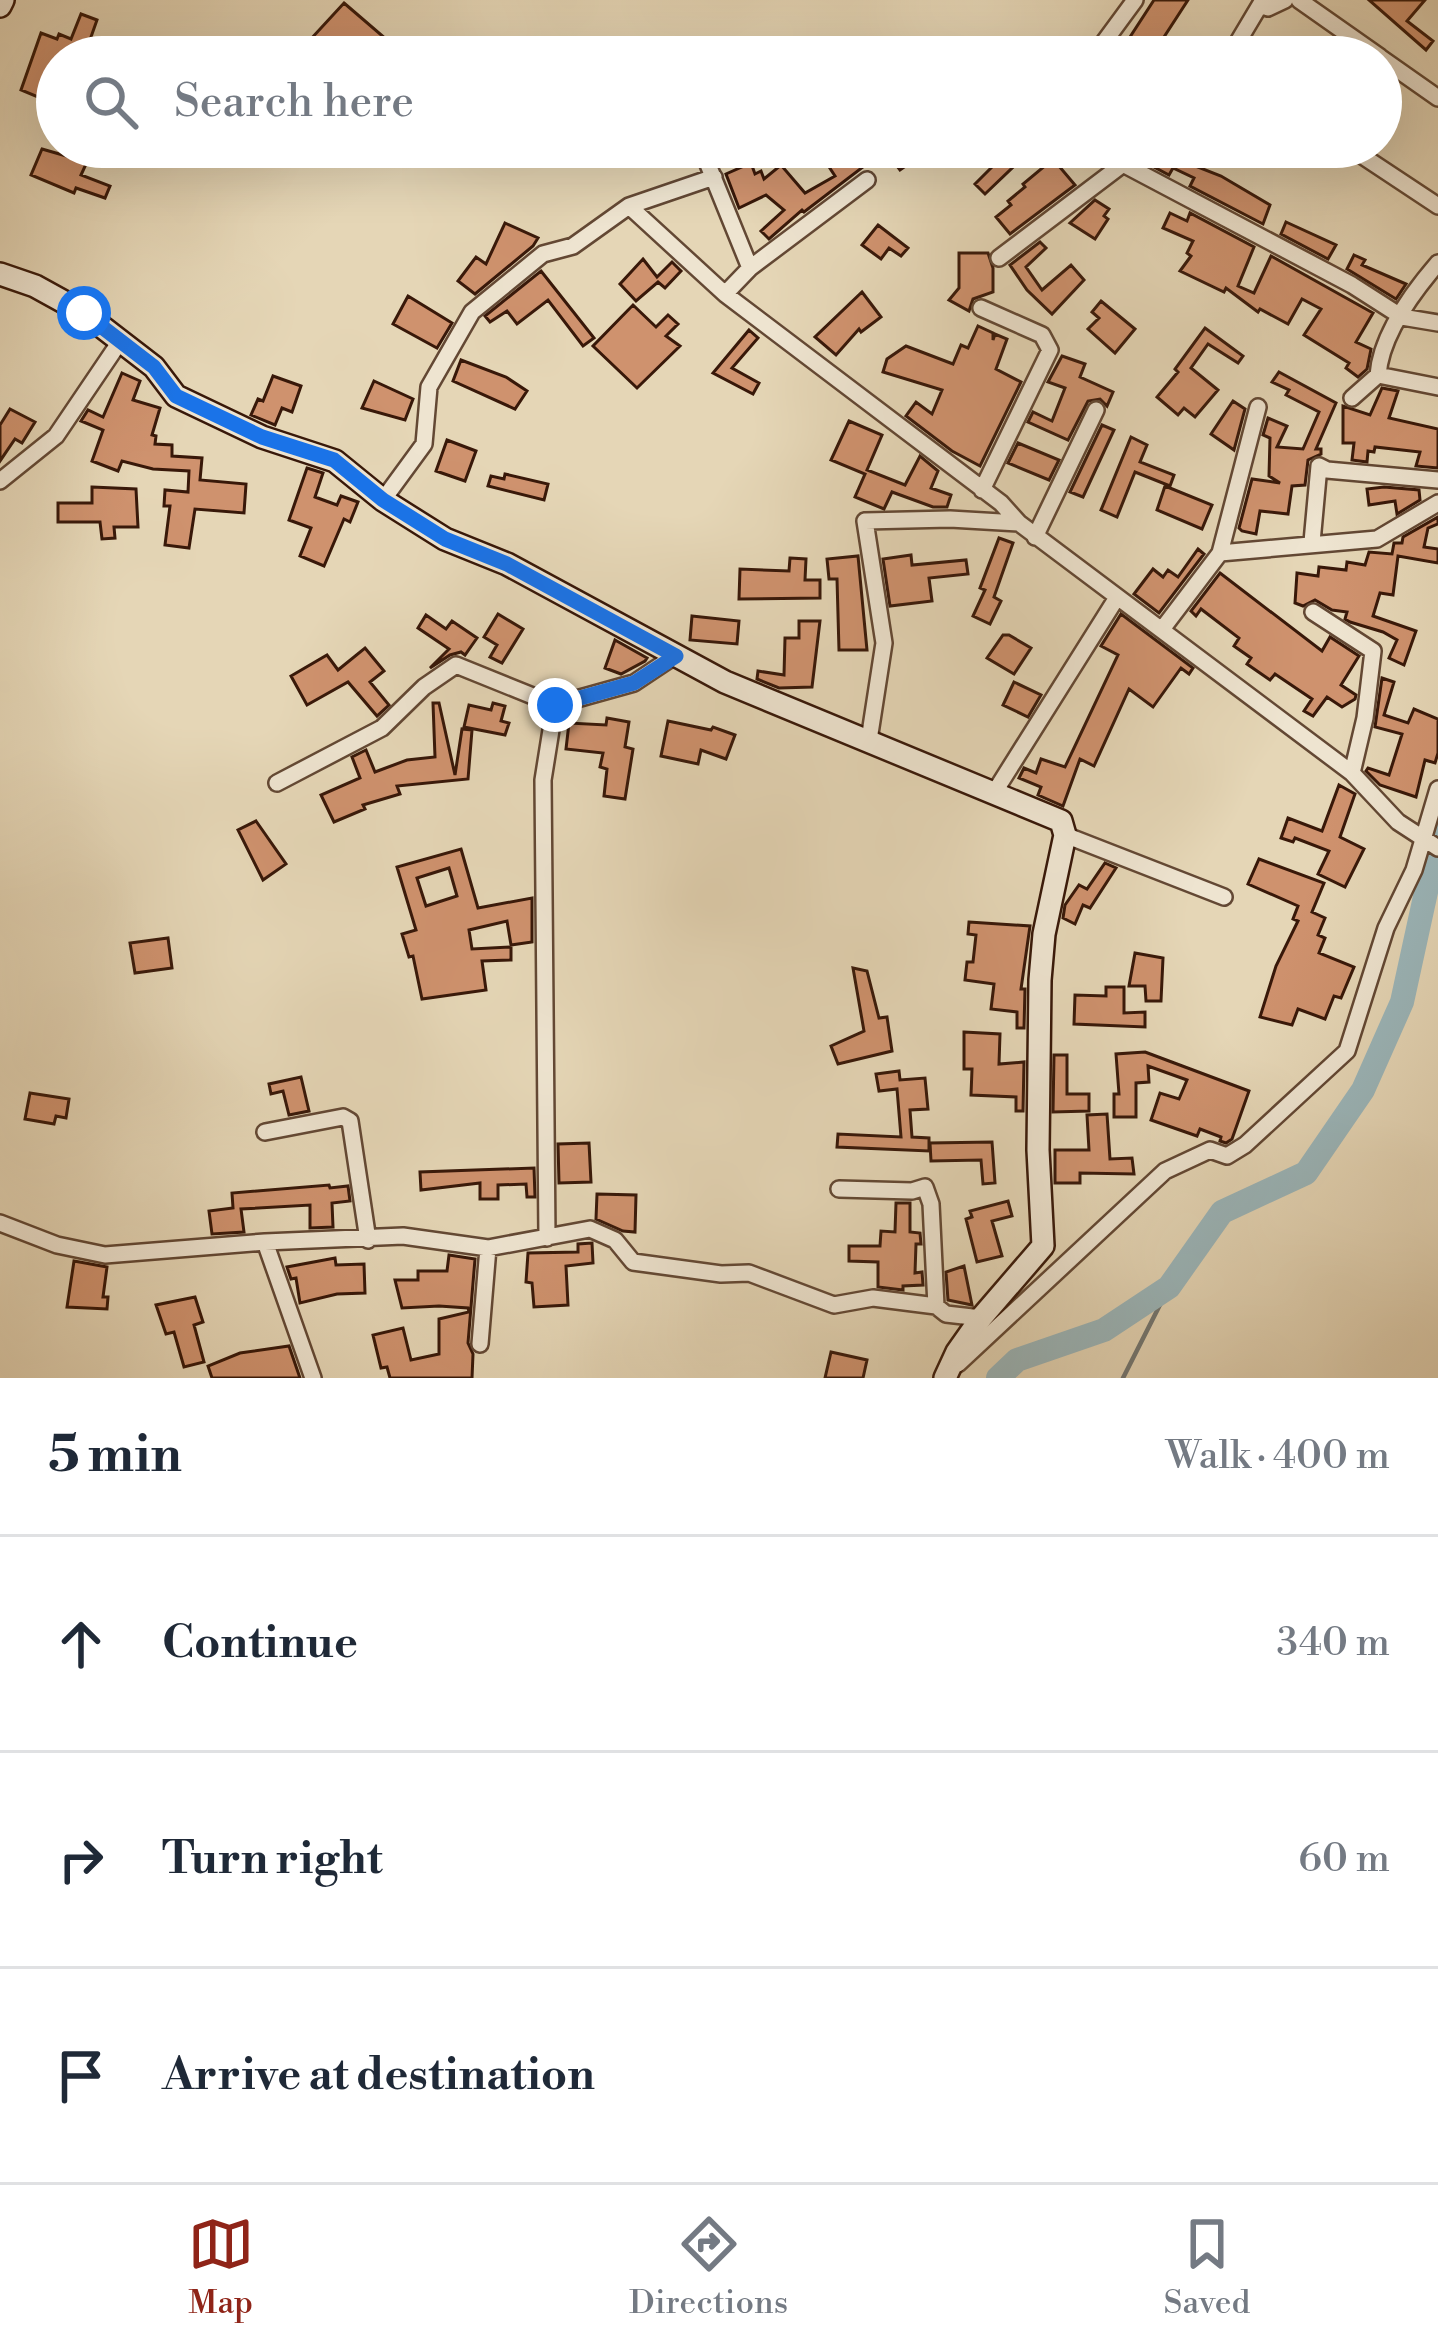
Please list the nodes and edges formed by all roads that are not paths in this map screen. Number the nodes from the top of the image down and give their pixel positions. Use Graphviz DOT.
graph roads {
  1 [pos="1135,0"];
  2 [pos="1285,0"];
  3 [pos="1298,0"];
  4 [pos="1267,3"];
  5 [pos="1109,36"];
  6 [pos="1247,36"];
  7 [pos="1349,36"];
  8 [pos="1402,73"];
  9 [pos="1438,98"];
  10 [pos="712,168"];
  11 [pos="1119,168"];
  12 [pos="1131,168"];
  13 [pos="1381,168"];
  14 [pos="714,177"];
  15 [pos="867,180"];
  16 [pos="629,206"];
  17 [pos="1438,206"];
  18 [pos="999,258"];
  19 [pos="1438,263"];
  20 [pos="750,268"];
  21 [pos="0,274"];
  22 [pos="725,294"];
  23 [pos="981,308"];
  24 [pos="1402,317"];
  25 [pos="1438,323"];
  26 [pos="121,340"];
  27 [pos="1378,375"];
  28 [pos="1438,387"];
  29 [pos="1352,398"];
  30 [pos="1258,407"];
  31 [pos="1096,410"];
  32 [pos="1438,480"];
  33 [pos="0,481"];
  34 [pos="982,490"];
  35 [pos="383,500"];
  36 [pos="1438,503"];
  37 [pos="1019,523"];
  38 [pos="1035,537"];
  39 [pos="1312,542"];
  40 [pos="1220,553"];
  41 [pos="1116,599"];
  42 [pos="1313,612"];
  43 [pos="1163,628"];
  44 [pos="676,656"];
  45 [pos="555,705"];
  46 [pos="869,740"];
  47 [pos="1352,773"];
  48 [pos="277,783"];
  49 [pos="1438,789"];
  50 [pos="994,793"];
  51 [pos="1065,835"];
  52 [pos="1420,838"];
  53 [pos="1438,848"];
  54 [pos="1224,897"];
  55 [pos="265,1132"];
  56 [pos="839,1189"];
  57 [pos="0,1222"];
  58 [pos="547,1238"];
  59 [pos="368,1240"];
  60 [pos="265,1242"];
  61 [pos="488,1248"];
  62 [pos="936,1306"];
  63 [pos="981,1318"];
  64 [pos="480,1344"];
  65 [pos="946,1376"];
  66 [pos="313,1378"];
  1 -- 5 [label="street"];
  2 -- 4 [label="street"];
  3 -- 7 [label="street"];
  4 -- 6 [label="street"];
  8 -- 9 [label="street"];
  10 -- 14 [label="street"];
  11 -- 18 [label="street"];
  12 -- 24 [label="street"];
  13 -- 17 [label="street"];
  14 -- 16 [label="street"];
  14 -- 20 [label="street"];
  15 -- 20 [label="street"];
  16 -- 22 [label="street"];
  16 -- 35 [label="street"];
  19 -- 24 [label="street"];
  20 -- 22 [label="street"];
  21 -- 26 [label="street"];
  22 -- 34 [label="street"];
  23 -- 34 [label="street"];
  24 -- 25 [label="street"];
  24 -- 27 [label="street"];
  26 -- 33 [label="street"];
  26 -- 35 [label="street"];
  27 -- 28 [label="street"];
  27 -- 29 [label="street"];
  30 -- 40 [label="street"];
  31 -- 38 [label="street"];
  32 -- 39 [label="street"];
  34 -- 37 [label="street"];
  35 -- 44 [label="street"];
  36 -- 39 [label="street"];
  37 -- 38 [label="street"];
  37 -- 46 [label="street"];
  38 -- 41 [label="street"];
  39 -- 40 [label="street"];
  40 -- 43 [label="street"];
  41 -- 43 [label="street"];
  41 -- 50 [label="street"];
  42 -- 47 [label="street"];
  43 -- 47 [label="street"];
  44 -- 45 [label="street"];
  44 -- 46 [label="street"];
  45 -- 48 [label="street"];
  45 -- 58 [label="street"];
  46 -- 50 [label="street"];
  47 -- 52 [label="street"];
  49 -- 52 [label="street"];
  50 -- 51 [label="street"];
  51 -- 54 [label="street"];
  51 -- 63 [label="street"];
  52 -- 53 [label="street"];
  52 -- 65 [label="street"];
  55 -- 59 [label="street"];
  56 -- 62 [label="street"];
  57 -- 60 [label="street"];
  58 -- 61 [label="street"];
  58 -- 62 [label="street"];
  59 -- 60 [label="street"];
  59 -- 61 [label="street"];
  60 -- 66 [label="street"];
  61 -- 64 [label="street"];
  62 -- 63 [label="street"];
  63 -- 65 [label="street"];
}
